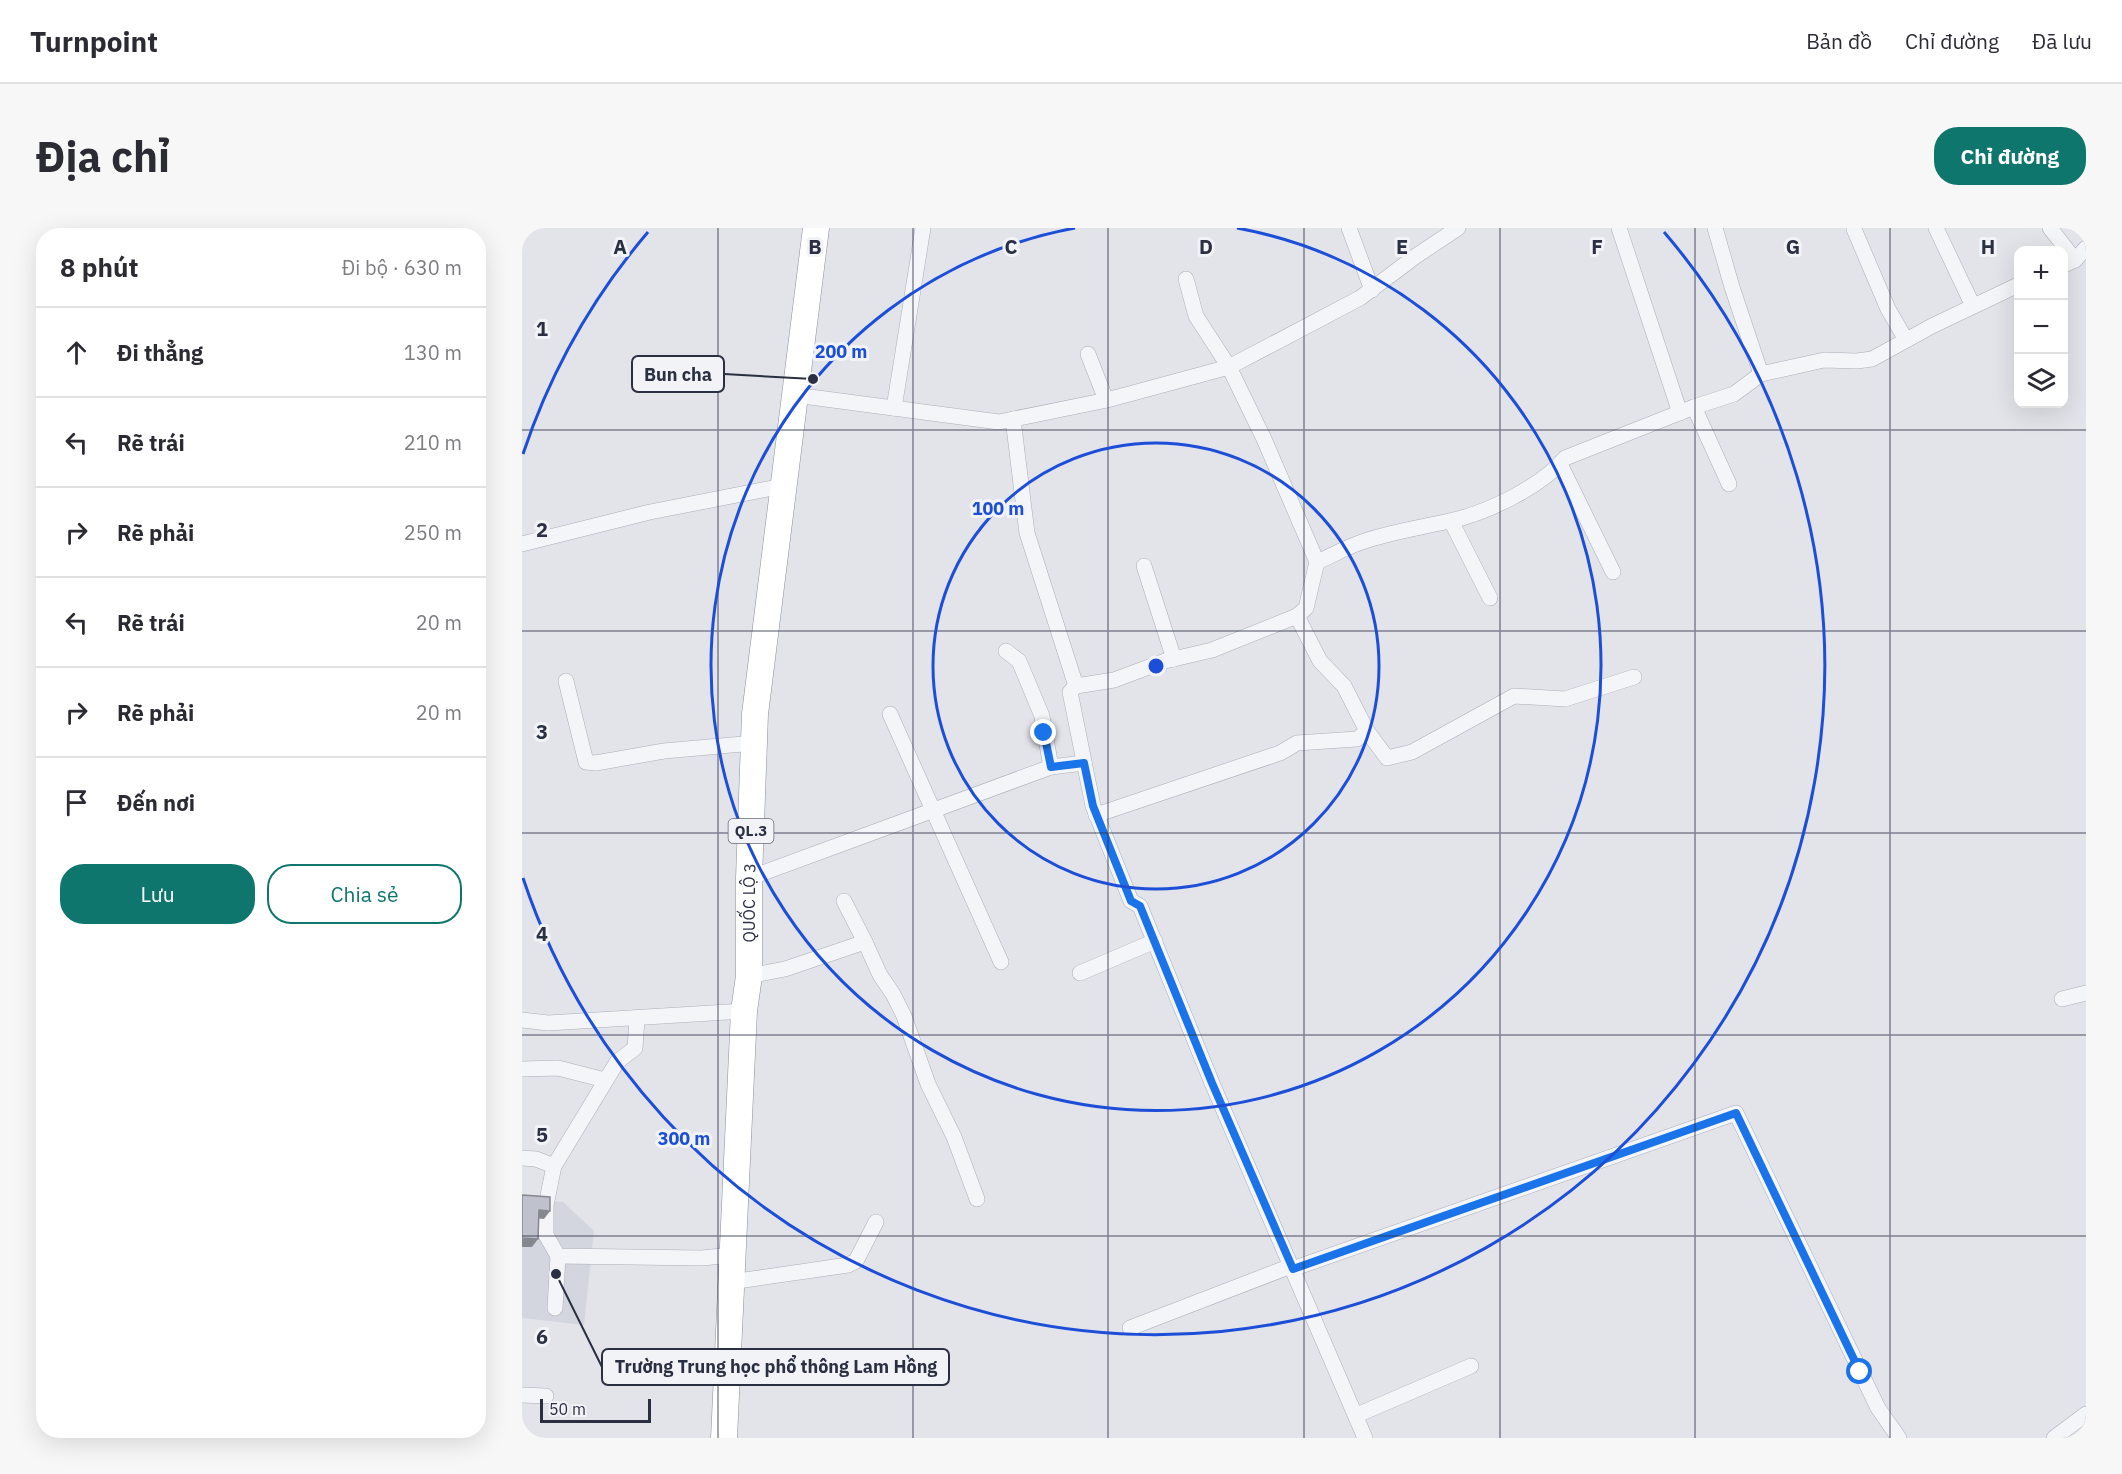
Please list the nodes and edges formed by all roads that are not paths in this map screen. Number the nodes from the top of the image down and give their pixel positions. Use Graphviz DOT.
graph roads {
  1 [pos="816,228"];
  2 [pos="923,228"];
  3 [pos="1349,228"];
  4 [pos="1458,228"];
  5 [pos="1619,228"];
  6 [pos="1715,228"];
  7 [pos="1936,228"];
  8 [pos="2050,228"];
  9 [pos="1854,229"];
  10 [pos="2086,248"];
  11 [pos="2069,262"];
  12 [pos="1186,279"];
  13 [pos="2014,287"];
  14 [pos="1372,290"];
  15 [pos="1973,306"];
  16 [pos="1905,340"];
  17 [pos="1088,354"];
  18 [pos="1229,367"];
  19 [pos="1761,374"];
  20 [pos="795,395"];
  21 [pos="1106,400"];
  22 [pos="894,408"];
  23 [pos="1687,410"];
  24 [pos="1013,419"];
  25 [pos="1560,464"];
  26 [pos="1728,484"];
  27 [pos="783,486"];
  28 [pos="1450,521"];
  29 [pos="522,544"];
  30 [pos="1317,562"];
  31 [pos="1144,566"];
  32 [pos="1613,572"];
  33 [pos="1490,598"];
  34 [pos="1297,616"];
  35 [pos="1006,651"];
  36 [pos="1174,659"];
  37 [pos="1634,677"];
  38 [pos="566,681"];
  39 [pos="1076,686"];
  40 [pos="890,714"];
  41 [pos="1367,731"];
  42 [pos="754,743"];
  43 [pos="1084,763"];
  44 [pos="1051,767"];
  45 [pos="934,811"];
  46 [pos="1096,815"];
  47 [pos="749,878"];
  48 [pos="844,900"];
  49 [pos="1155,941"];
  50 [pos="865,942"];
  51 [pos="1001,962"];
  52 [pos="1080,973"];
  53 [pos="748,976"];
  54 [pos="2086,993"];
  55 [pos="2062,999"];
  56 [pos="744,1011"];
  57 [pos="637,1018"];
  58 [pos="522,1020"];
  59 [pos="522,1069"];
  60 [pos="605,1080"];
  61 [pos="522,1158"];
  62 [pos="554,1166"];
  63 [pos="977,1199"];
  64 [pos="876,1222"];
  65 [pos="732,1255"];
  66 [pos="558,1256"];
  67 [pos="1292,1267"];
  68 [pos="731,1282"];
  69 [pos="555,1308"];
  70 [pos="1130,1328"];
  71 [pos="1471,1366"];
  72 [pos="522,1395"];
  73 [pos="546,1395"];
  74 [pos="2086,1414"];
  75 [pos="1357,1415"];
  76 [pos="724,1438"];
  77 [pos="1365,1438"];
  78 [pos="1899,1438"];
  79 [pos="2054,1438"];
  1 -- 20 [label="highway, QUỐC LỘ 3 / QL.3"];
  2 -- 22 [label="street"];
  3 -- 14 [label="street"];
  4 -- 14 [label="street"];
  5 -- 23 [label="street"];
  6 -- 19 [label="street"];
  7 -- 15 [label="street"];
  8 -- 11 [label="street"];
  9 -- 16 [label="street"];
  10 -- 11 [label="street"];
  12 -- 18 [label="street"];
  13 -- 15 [label="street"];
  14 -- 18 [label="street"];
  15 -- 16 [label="street"];
  16 -- 19 [label="street"];
  17 -- 21 [label="street"];
  18 -- 21 [label="street"];
  18 -- 30 [label="street"];
  19 -- 23 [label="street"];
  20 -- 22 [label="street"];
  20 -- 27 [label="highway, QUỐC LỘ 3 / QL.3"];
  21 -- 24 [label="street"];
  22 -- 24 [label="street"];
  23 -- 25 [label="street"];
  23 -- 26 [label="street"];
  24 -- 39 [label="street"];
  25 -- 28 [label="street"];
  25 -- 32 [label="street"];
  27 -- 29 [label="street"];
  27 -- 42 [label="highway, QUỐC LỘ 3 / QL.3"];
  28 -- 30 [label="street"];
  28 -- 33 [label="street"];
  30 -- 34 [label="street"];
  31 -- 36 [label="street"];
  34 -- 36 [label="street"];
  34 -- 41 [label="street"];
  35 -- 44 [label="street"];
  36 -- 39 [label="street"];
  37 -- 41 [label="street"];
  38 -- 42 [label="street"];
  39 -- 43 [label="street"];
  40 -- 45 [label="street"];
  41 -- 46 [label="street"];
  42 -- 47 [label="highway, QUỐC LỘ 3 / QL.3"];
  43 -- 44 [label="street"];
  43 -- 46 [label="street"];
  44 -- 45 [label="street"];
  45 -- 47 [label="street"];
  45 -- 51 [label="street"];
  46 -- 49 [label="street"];
  47 -- 53 [label="highway, QUỐC LỘ 3 / QL.3"];
  48 -- 50 [label="street"];
  49 -- 52 [label="street"];
  49 -- 67 [label="street"];
  50 -- 53 [label="street"];
  50 -- 63 [label="street"];
  53 -- 56 [label="highway, QUỐC LỘ 3 / QL.3"];
  54 -- 55 [label="street"];
  56 -- 57 [label="street"];
  56 -- 65 [label="highway, QUỐC LỘ 3 / QL.3"];
  57 -- 58 [label="street"];
  57 -- 60 [label="street"];
  59 -- 60 [label="street"];
  60 -- 62 [label="street"];
  61 -- 62 [label="street"];
  62 -- 66 [label="street"];
  64 -- 68 [label="street"];
  65 -- 66 [label="street"];
  65 -- 68 [label="highway, QUỐC LỘ 3 / QL.3"];
  66 -- 69 [label="street"];
  67 -- 70 [label="street"];
  67 -- 75 [label="street"];
  67 -- 78 [label="street"];
  68 -- 76 [label="highway, QUỐC LỘ 3 / QL.3"];
  71 -- 75 [label="street"];
  72 -- 73 [label="street"];
  74 -- 79 [label="street"];
  75 -- 77 [label="street"];
}
